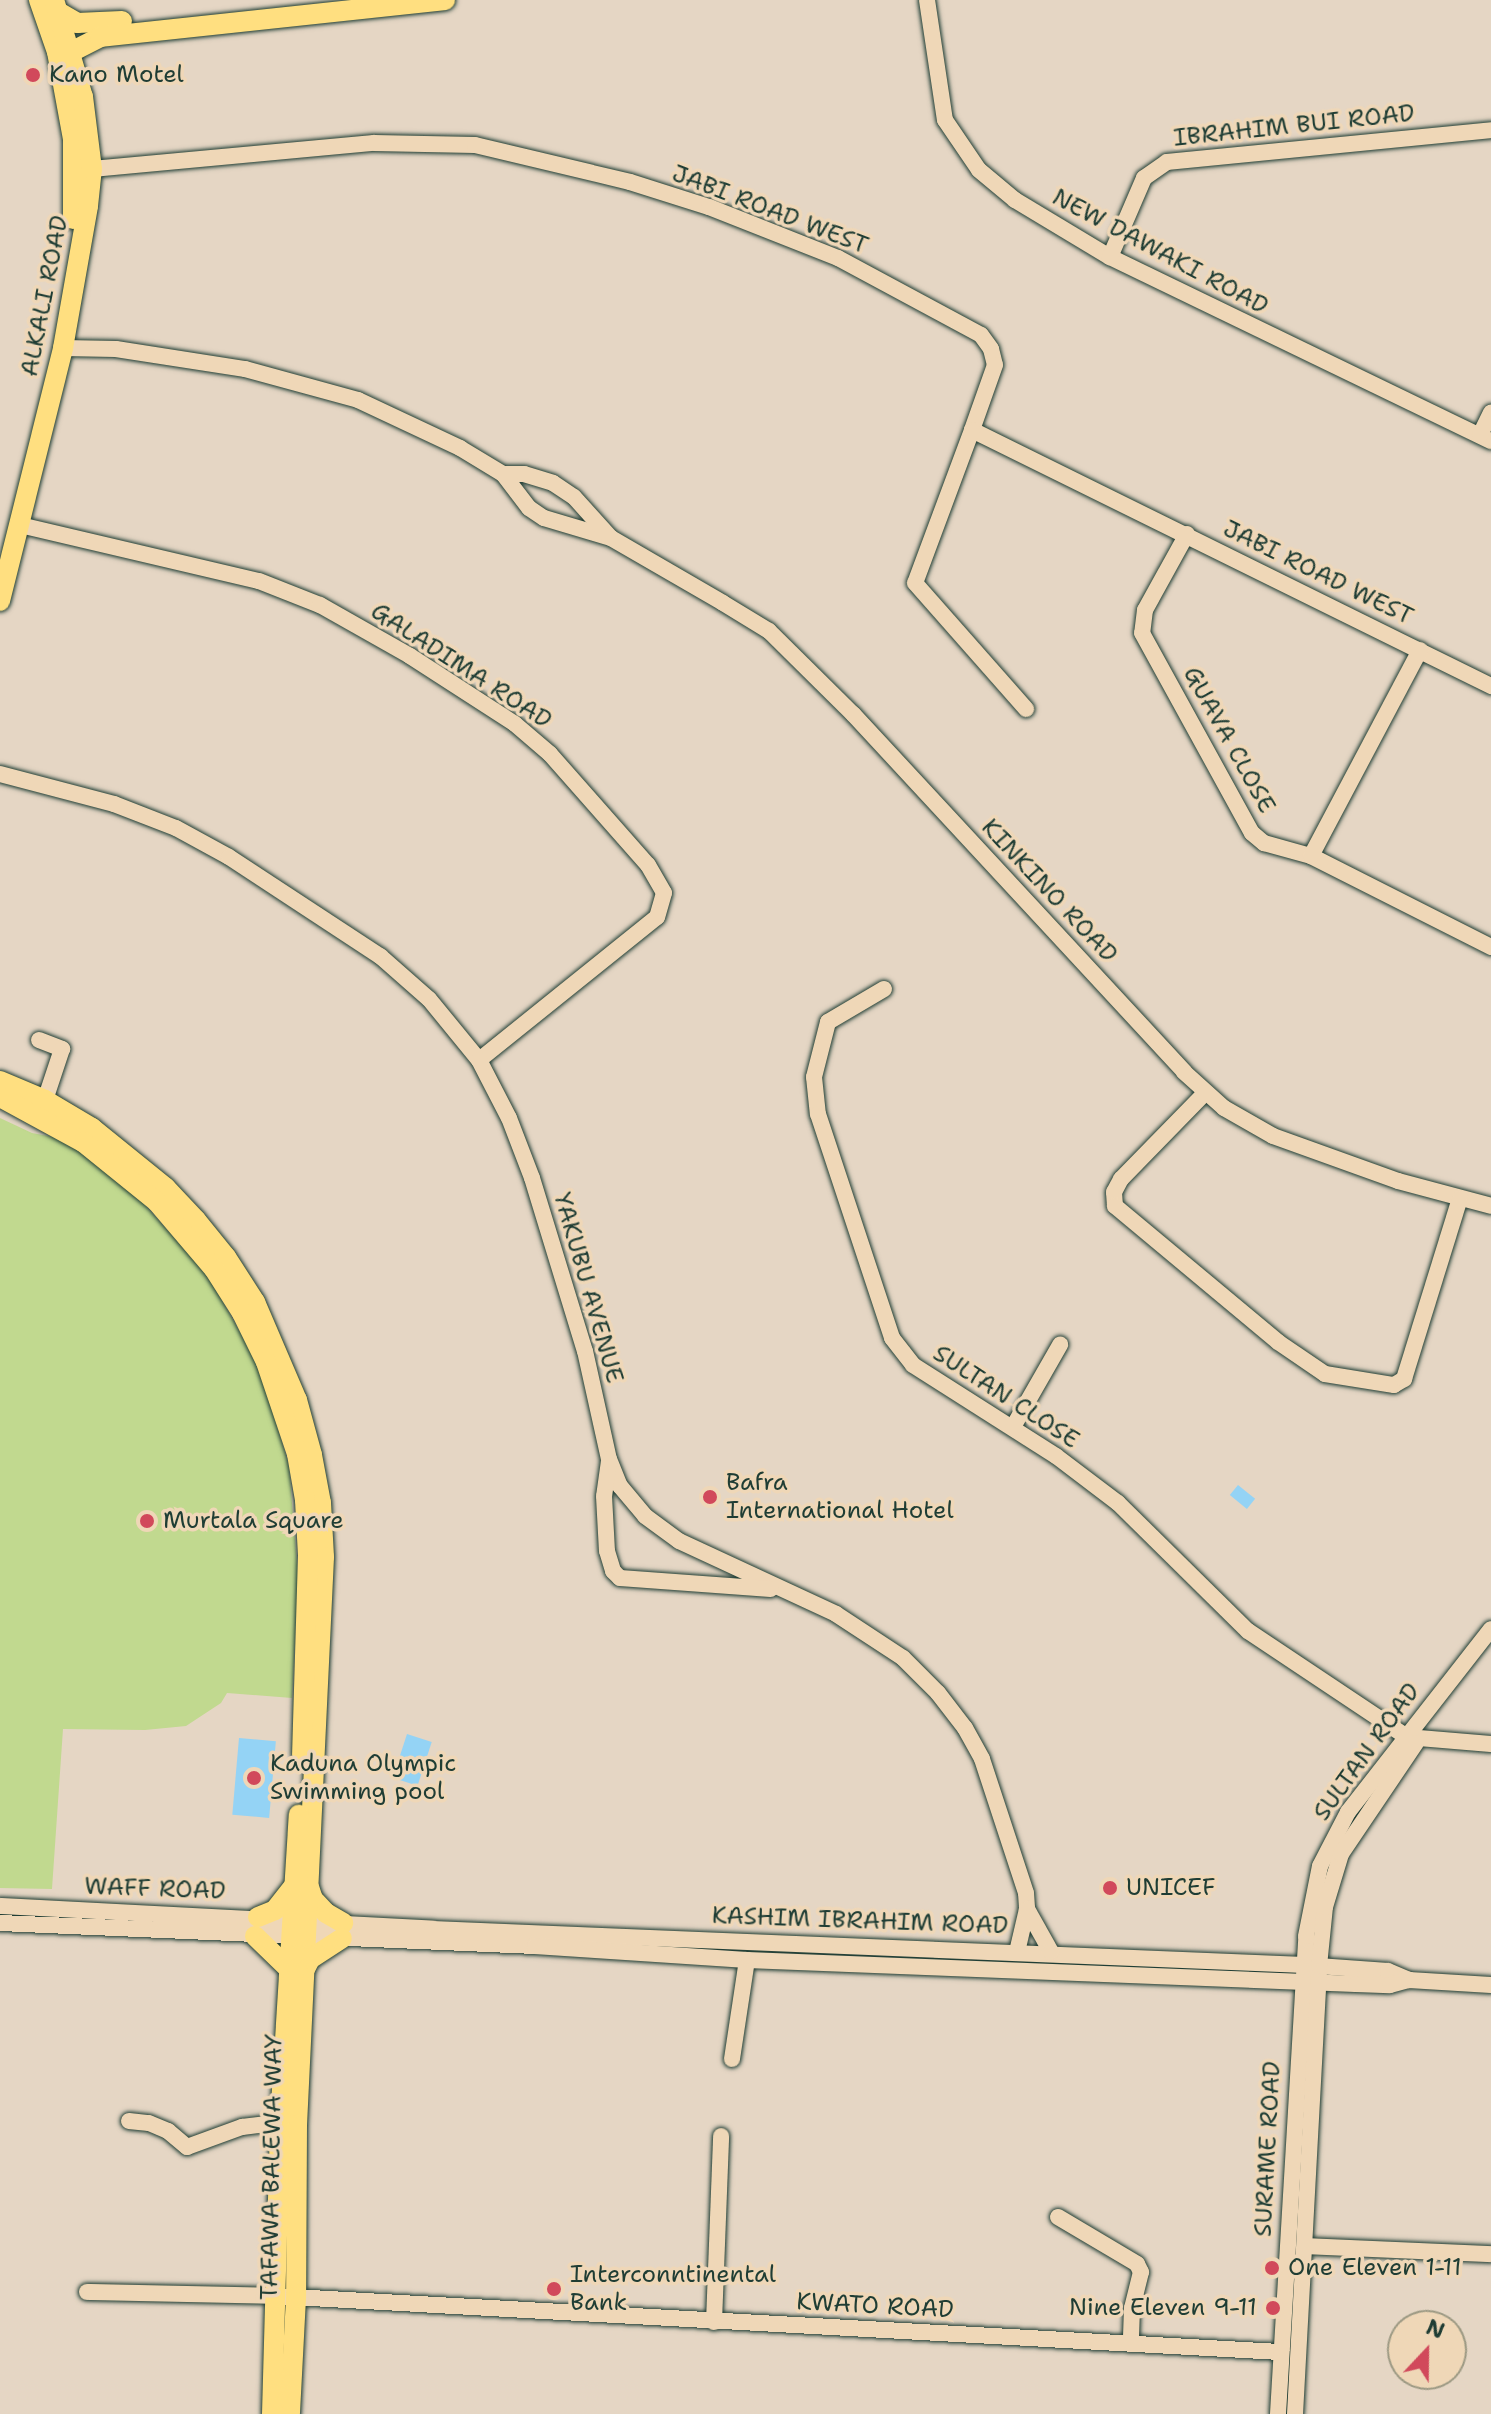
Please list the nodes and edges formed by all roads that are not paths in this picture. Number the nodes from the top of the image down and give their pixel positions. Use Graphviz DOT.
graph roads {
  1 [pos="39,0"];
  2 [pos="313,0"];
  3 [pos="445,0"];
  4 [pos="927,0"];
  5 [pos="57,7"];
  6 [pos="276,11"];
  7 [pos="71,52"];
  8 [pos="1491,130"];
  9 [pos="92,169"];
  10 [pos="1110,257"];
  11 [pos="63,348"];
  12 [pos="1491,412"];
  13 [pos="972,430"];
  14 [pos="1485,438"];
  15 [pos="503,474"];
  16 [pos="20,525"];
  17 [pos="1187,534"];
  18 [pos="611,538"];
  19 [pos="0,549"];
  20 [pos="0,601"];
  21 [pos="1420,650"];
  22 [pos="1491,686"];
  23 [pos="1026,709"];
  24 [pos="0,774"];
  25 [pos="1311,856"];
  26 [pos="1491,947"];
  27 [pos="884,989"];
  28 [pos="39,1040"];
  29 [pos="479,1060"];
  30 [pos="0,1081"];
  31 [pos="1205,1093"];
  32 [pos="0,1097"];
  33 [pos="45,1100"];
  34 [pos="1460,1198"];
  35 [pos="1491,1206"];
  36 [pos="1060,1345"];
  37 [pos="1013,1427"];
  38 [pos="609,1459"];
  39 [pos="780,1590"];
  40 [pos="1491,1629"];
  41 [pos="1491,1647"];
  42 [pos="1413,1738"];
  43 [pos="1491,1744"];
  44 [pos="301,1886"];
  45 [pos="0,1906"];
  46 [pos="1027,1909"];
  47 [pos="0,1923"];
  48 [pos="257,1926"];
  49 [pos="299,1928"];
  50 [pos="342,1931"];
  51 [pos="1314,1936"];
  52 [pos="821,1944"];
  53 [pos="1017,1952"];
  54 [pos="1051,1952"];
  55 [pos="747,1960"];
  56 [pos="821,1963"];
  57 [pos="296,1970"];
  58 [pos="1265,1972"];
  59 [pos="1311,1974"];
  60 [pos="1355,1977"];
  61 [pos="1491,1985"];
  62 [pos="1309,2009"];
  63 [pos="732,2059"];
  64 [pos="129,2121"];
  65 [pos="280,2122"];
  66 [pos="721,2136"];
  67 [pos="1058,2217"];
  68 [pos="1306,2246"];
  69 [pos="1491,2254"];
  70 [pos="87,2292"];
  71 [pos="275,2296"];
  72 [pos="296,2298"];
  73 [pos="714,2322"];
  74 [pos="1131,2342"];
  75 [pos="1281,2352"];
  76 [pos="272,2414"];
  77 [pos="290,2414"];
  78 [pos="1278,2414"];
  79 [pos="1295,2414"];
  1 -- 19 [label="main road, ALKALI ROAD"];
  2 -- 6 [label="main road"];
  3 -- 6 [label="main road"];
  4 -- 10 [label="street, NEW DAWAKI ROAD"];
  5 -- 6 [label="main road"];
  5 -- 7 [label="main road, ALKALI ROAD"];
  6 -- 7 [label="main road"];
  7 -- 9 [label="main road, ALKALI ROAD"];
  8 -- 10 [label="street, IBRAHIM BUI ROAD"];
  9 -- 11 [label="main road, ALKALI ROAD"];
  9 -- 13 [label="street, JABI ROAD WEST"];
  10 -- 14 [label="street, NEW DAWAKI ROAD"];
  11 -- 15 [label="street, KINKINO ROAD"];
  11 -- 16 [label="main road, ALKALI ROAD"];
  12 -- 14 [label="street"];
  13 -- 17 [label="street, JABI ROAD WEST"];
  13 -- 23 [label="street"];
  15 -- 18 [label="street, KINKINO ROAD"];
  15 -- 18 [label="street, KINKINO ROAD"];
  16 -- 20 [label="main road, ALKALI ROAD"];
  16 -- 29 [label="street, GALADIMA ROAD"];
  17 -- 21 [label="street, JABI ROAD WEST"];
  17 -- 25 [label="street, GUAVA CLOSE"];
  18 -- 31 [label="street, KINKINO ROAD"];
  21 -- 22 [label="street, JABI ROAD WEST"];
  21 -- 25 [label="street"];
  24 -- 29 [label="street, YAKUBU AVENUE"];
  25 -- 26 [label="street, GUAVA CLOSE"];
  27 -- 37 [label="street, SULTAN CLOSE"];
  28 -- 33 [label="street"];
  29 -- 38 [label="street, YAKUBU AVENUE"];
  30 -- 33 [label="main road"];
  31 -- 34 [label="street, KINKINO ROAD"];
  31 -- 34 [label="street"];
  32 -- 44 [label="main road"];
  33 -- 44 [label="main road"];
  34 -- 35 [label="street, KINKINO ROAD"];
  36 -- 37 [label="street"];
  37 -- 42 [label="street, SULTAN CLOSE"];
  38 -- 39 [label="street, YAKUBU AVENUE"];
  38 -- 39 [label="street"];
  39 -- 46 [label="street, YAKUBU AVENUE"];
  40 -- 42 [label="street, SULTAN ROAD"];
  41 -- 42 [label="street, SULTAN ROAD"];
  42 -- 43 [label="street"];
  42 -- 51 [label="street, SULTAN ROAD"];
  44 -- 48 [label="main road"];
  44 -- 49 [label="main road, TAFAWA BALEWA WAY"];
  44 -- 50 [label="main road"];
  45 -- 48 [label="street, WAFF ROAD"];
  46 -- 53 [label="street, YAKUBU AVENUE"];
  46 -- 54 [label="street, YAKUBU AVENUE"];
  47 -- 48 [label="street, WAFF ROAD"];
  48 -- 49 [label="street, WAFF ROAD"];
  48 -- 57 [label="main road"];
  49 -- 50 [label="street, KASHIM IBRAHIM ROAD"];
  49 -- 57 [label="main road, TAFAWA BALEWA WAY"];
  50 -- 52 [label="street, KASHIM IBRAHIM ROAD"];
  50 -- 55 [label="street, KASHIM IBRAHIM ROAD"];
  50 -- 57 [label="main road"];
  51 -- 58 [label="street"];
  51 -- 59 [label="street, SULTAN ROAD"];
  51 -- 60 [label="street"];
  52 -- 53 [label="street, KASHIM IBRAHIM ROAD"];
  52 -- 56 [label="street"];
  53 -- 54 [label="street, KASHIM IBRAHIM ROAD"];
  54 -- 58 [label="street, KASHIM IBRAHIM ROAD"];
  55 -- 56 [label="street, KASHIM IBRAHIM ROAD"];
  55 -- 63 [label="street"];
  56 -- 58 [label="street, KASHIM IBRAHIM ROAD"];
  57 -- 65 [label="main road, TAFAWA BALEWA WAY"];
  57 -- 72 [label="main road, TAFAWA BALEWA WAY"];
  58 -- 59 [label="street, KASHIM IBRAHIM ROAD"];
  58 -- 62 [label="street"];
  59 -- 60 [label="street, KASHIM IBRAHIM ROAD"];
  59 -- 62 [label="street, SURAME ROAD"];
  60 -- 61 [label="street, KASHIM IBRAHIM ROAD"];
  60 -- 62 [label="street"];
  62 -- 68 [label="street, SURAME ROAD"];
  62 -- 75 [label="street, SURAME ROAD"];
  64 -- 65 [label="street"];
  65 -- 71 [label="main road, TAFAWA BALEWA WAY"];
  66 -- 73 [label="street"];
  67 -- 74 [label="street"];
  68 -- 69 [label="street"];
  68 -- 79 [label="street, SURAME ROAD"];
  70 -- 71 [label="street, KWATO ROAD"];
  71 -- 72 [label="street, KWATO ROAD"];
  71 -- 76 [label="main road, TAFAWA BALEWA WAY"];
  72 -- 73 [label="street, KWATO ROAD"];
  72 -- 77 [label="main road, TAFAWA BALEWA WAY"];
  73 -- 74 [label="street, KWATO ROAD"];
  74 -- 75 [label="street, KWATO ROAD"];
  75 -- 78 [label="street, SURAME ROAD"];
}
